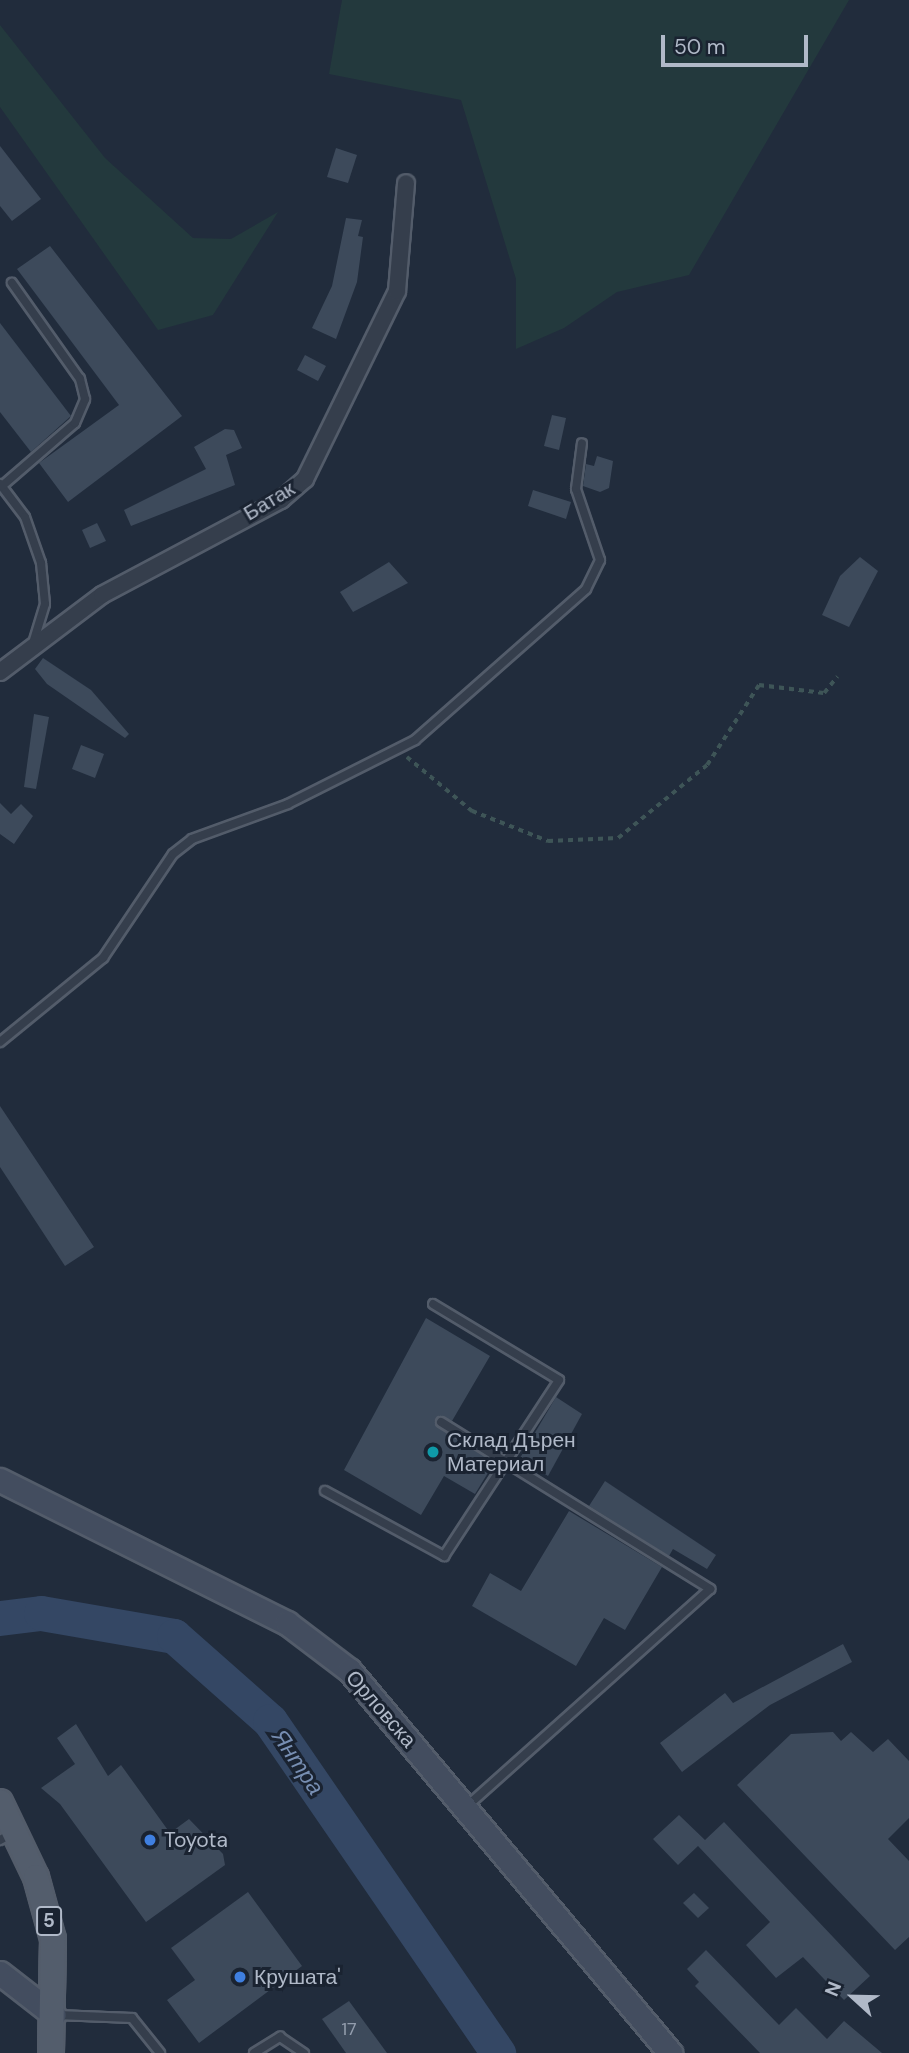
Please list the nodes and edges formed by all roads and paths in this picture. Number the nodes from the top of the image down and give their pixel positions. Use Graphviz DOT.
graph roads {
  1 [pos="406,183"];
  2 [pos="12,283"];
  3 [pos="582,443"];
  4 [pos="1,485"];
  5 [pos="34,640"];
  6 [pos="0,672"];
  7 [pos="837,677"];
  8 [pos="394,748"];
  9 [pos="0,1042"];
  10 [pos="433,1304"];
  11 [pos="441,1422"];
  12 [pos="507,1461"];
  13 [pos="0,1480"];
  14 [pos="325,1491"];
  15 [pos="0,1802"];
  16 [pos="465,1808"];
  17 [pos="8,1836"];
  18 [pos="0,1973"];
  19 [pos="54,2015"];
  20 [pos="51,2053"];
  21 [pos="160,2053"];
  22 [pos="254,2053"];
  23 [pos="304,2053"];
  24 [pos="670,2053"];
  1 -- 5 [label="street, Батак"];
  2 -- 4 [label="lane"];
  3 -- 8 [label="lane"];
  4 -- 5 [label="lane"];
  5 -- 6 [label="street, Батак"];
  7 -- 8 [label="path"];
  8 -- 9 [label="lane"];
  10 -- 12 [label="lane"];
  11 -- 12 [label="lane"];
  12 -- 14 [label="lane"];
  12 -- 16 [label="lane"];
  13 -- 16 [label="street, Орловска"];
  15 -- 17 [label="main road, 5"];
  16 -- 24 [label="street, Орловска"];
  17 -- 19 [label="main road, 5"];
  18 -- 19 [label="street"];
  19 -- 20 [label="main road, 5"];
  19 -- 21 [label="lane"];
  22 -- 23 [label="lane"];
}
